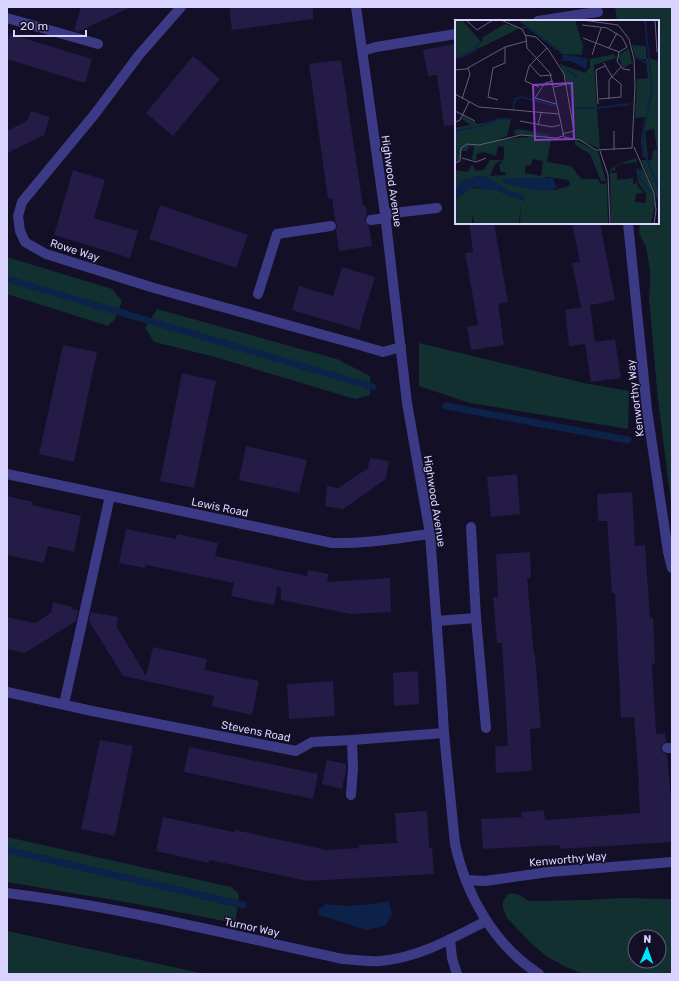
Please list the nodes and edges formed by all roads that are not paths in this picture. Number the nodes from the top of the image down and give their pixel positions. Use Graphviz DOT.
graph roads {
  1 [pos="181,7"];
  2 [pos="356,7"];
  3 [pos="598,14"];
  4 [pos="7,18"];
  5 [pos="544,20"];
  6 [pos="455,34"];
  7 [pos="98,44"];
  8 [pos="363,51"];
  9 [pos="437,208"];
  10 [pos="386,216"];
  11 [pos="370,220"];
  12 [pos="628,224"];
  13 [pos="331,226"];
  14 [pos="258,294"];
  15 [pos="401,347"];
  16 [pos="7,474"];
  17 [pos="110,496"];
  18 [pos="471,527"];
  19 [pos="430,534"];
  20 [pos="672,568"];
  21 [pos="476,618"];
  22 [pos="437,622"];
  23 [pos="7,692"];
  24 [pos="64,704"];
  25 [pos="486,728"];
  26 [pos="444,733"];
  27 [pos="352,740"];
  28 [pos="351,795"];
  29 [pos="672,862"];
  30 [pos="466,880"];
  31 [pos="7,893"];
  32 [pos="486,921"];
  33 [pos="450,940"];
  34 [pos="457,974"];
  35 [pos="539,974"];
  1 -- 15 [label="street, Rowe Way"];
  2 -- 8 [label="street, Highwood Avenue"];
  3 -- 5 [label="street"];
  4 -- 7 [label="street"];
  6 -- 8 [label="street"];
  8 -- 10 [label="street, Highwood Avenue"];
  9 -- 10 [label="street"];
  10 -- 11 [label="street"];
  10 -- 15 [label="street, Highwood Avenue"];
  12 -- 20 [label="street, Kenworthy Way"];
  13 -- 14 [label="street"];
  15 -- 19 [label="street, Highwood Avenue"];
  16 -- 17 [label="street, Lewis Road"];
  17 -- 19 [label="street, Lewis Road"];
  17 -- 24 [label="street"];
  18 -- 21 [label="street"];
  19 -- 22 [label="street, Highwood Avenue"];
  21 -- 22 [label="street"];
  21 -- 25 [label="street"];
  22 -- 26 [label="street, Highwood Avenue"];
  23 -- 24 [label="street, Stevens Road"];
  24 -- 27 [label="street, Stevens Road"];
  26 -- 27 [label="street, Stevens Road"];
  26 -- 30 [label="street, Highwood Avenue"];
  27 -- 28 [label="street"];
  29 -- 30 [label="street, Kenworthy Way"];
  30 -- 32 [label="street, Highwood Avenue"];
  31 -- 33 [label="street, Turnor Way"];
  32 -- 33 [label="street, Turnor Way"];
  32 -- 35 [label="street, Highwood Avenue"];
  33 -- 34 [label="street"];
}
